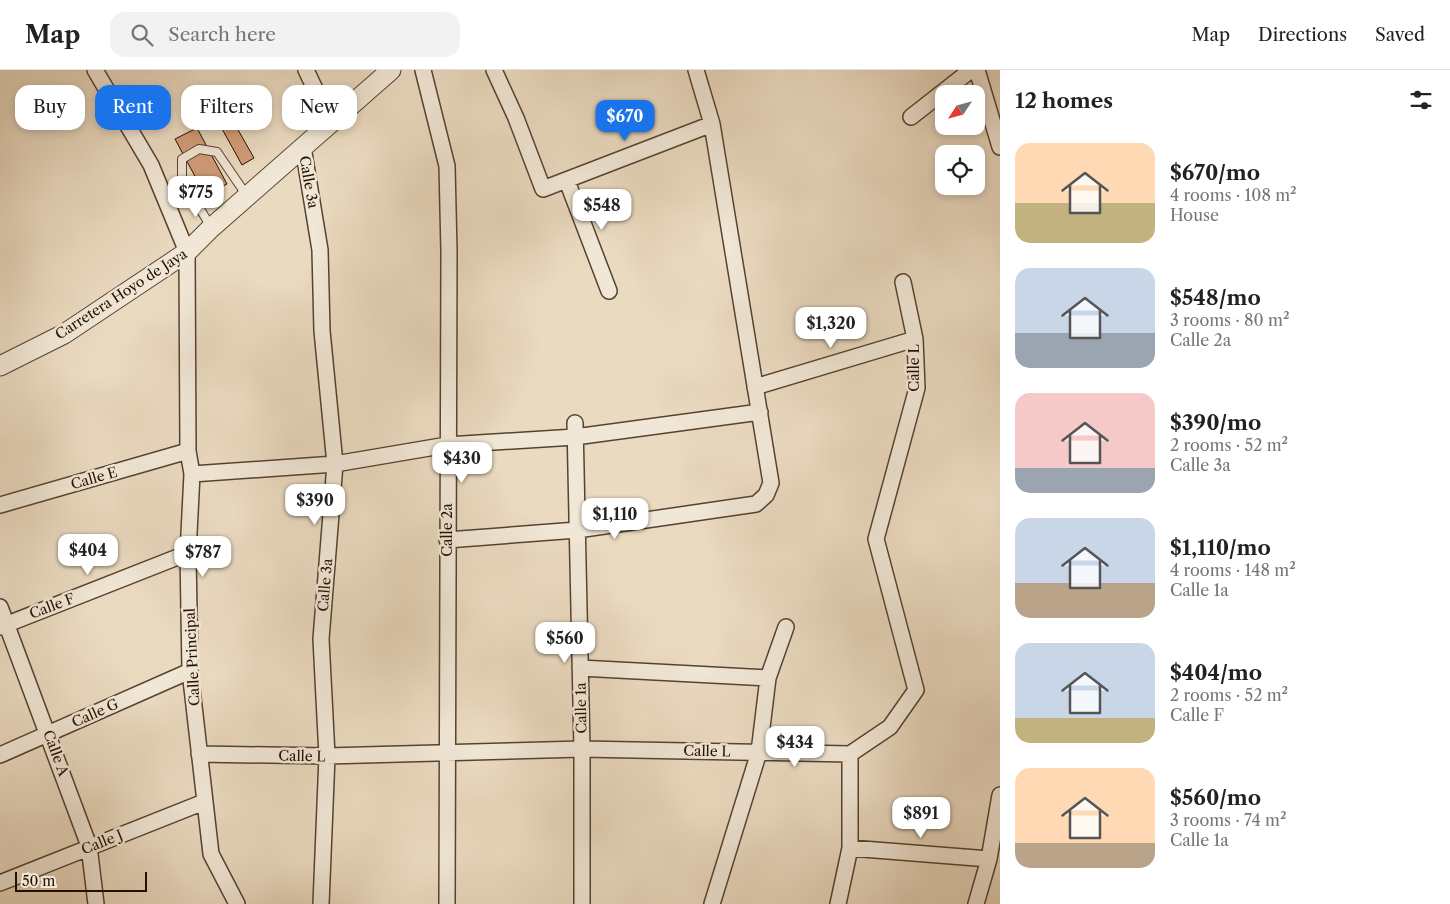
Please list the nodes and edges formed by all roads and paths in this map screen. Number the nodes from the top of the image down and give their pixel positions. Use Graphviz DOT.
graph roads {
  1 [pos="95,70"];
  2 [pos="306,70"];
  3 [pos="391,70"];
  4 [pos="423,70"];
  5 [pos="494,70"];
  6 [pos="696,70"];
  7 [pos="971,70"];
  8 [pos="977,70"];
  9 [pos="313,85"];
  10 [pos="357,100"];
  11 [pos="911,117"];
  12 [pos="712,124"];
  13 [pos="323,130"];
  14 [pos="1000,146"];
  15 [pos="303,147"];
  16 [pos="567,181"];
  17 [pos="247,196"];
  18 [pos="211,228"];
  19 [pos="187,252"];
  20 [pos="903,282"];
  21 [pos="609,291"];
  22 [pos="915,339"];
  23 [pos="0,366"];
  24 [pos="755,387"];
  25 [pos="760,412"];
  26 [pos="575,430"];
  27 [pos="447,445"];
  28 [pos="188,451"];
  29 [pos="335,464"];
  30 [pos="192,474"];
  31 [pos="0,505"];
  32 [pos="577,530"];
  33 [pos="447,540"];
  34 [pos="188,553"];
  35 [pos="0,607"];
  36 [pos="4,626"];
  37 [pos="786,627"];
  38 [pos="580,668"];
  39 [pos="190,671"];
  40 [pos="768,678"];
  41 [pos="49,734"];
  42 [pos="582,749"];
  43 [pos="448,752"];
  44 [pos="759,752"];
  45 [pos="199,754"];
  46 [pos="850,754"];
  47 [pos="0,755"];
  48 [pos="327,756"];
  49 [pos="1000,795"];
  50 [pos="204,802"];
  51 [pos="89,846"];
  52 [pos="850,848"];
  53 [pos="989,859"];
  54 [pos="0,883"];
  55 [pos="96,904"];
  56 [pos="237,904"];
  57 [pos="321,904"];
  58 [pos="447,904"];
  59 [pos="582,904"];
  60 [pos="712,904"];
  61 [pos="838,904"];
  62 [pos="976,904"];
  1 -- 19 [label="street"];
  2 -- 9 [label="street"];
  3 -- 10 [label="street, Carretera Hoyo de Jaya"];
  4 -- 27 [label="street, Calle 2a"];
  5 -- 16 [label="street"];
  6 -- 12 [label="street"];
  7 -- 11 [label="street"];
  8 -- 14 [label="street"];
  12 -- 16 [label="street"];
  12 -- 24 [label="street"];
  13 -- 15 [label="street, Carretera Hoyo de Jaya"];
  15 -- 17 [label="street, Carretera Hoyo de Jaya"];
  15 -- 29 [label="street, Calle 3a"];
  16 -- 21 [label="street"];
  17 -- 18 [label="street, Carretera Hoyo de Jaya"];
  17 -- 18 [label="lane"];
  18 -- 19 [label="street, Carretera Hoyo de Jaya"];
  19 -- 23 [label="street, Carretera Hoyo de Jaya"];
  19 -- 28 [label="street, Calle Principal"];
  20 -- 22 [label="street, Calle L"];
  22 -- 24 [label="street"];
  22 -- 46 [label="street, Calle L"];
  24 -- 25 [label="street"];
  25 -- 26 [label="street"];
  25 -- 32 [label="street"];
  26 -- 27 [label="street"];
  26 -- 32 [label="street, Calle 1a"];
  27 -- 29 [label="street"];
  27 -- 33 [label="street, Calle 2a"];
  28 -- 30 [label="street, Calle Principal"];
  28 -- 31 [label="street, Calle E"];
  29 -- 30 [label="street"];
  29 -- 48 [label="street, Calle 3a"];
  30 -- 34 [label="street, Calle Principal"];
  32 -- 33 [label="street"];
  32 -- 38 [label="street, Calle 1a"];
  33 -- 43 [label="street, Calle 2a"];
  34 -- 36 [label="street, Calle F"];
  34 -- 39 [label="street, Calle Principal"];
  35 -- 36 [label="street, Calle A"];
  36 -- 41 [label="street, Calle A"];
  37 -- 40 [label="street"];
  38 -- 40 [label="street"];
  38 -- 42 [label="street, Calle 1a"];
  39 -- 41 [label="street, Calle G"];
  39 -- 45 [label="street, Calle Principal"];
  40 -- 44 [label="street"];
  41 -- 47 [label="street, Calle G"];
  41 -- 51 [label="street, Calle A"];
  42 -- 43 [label="street, Calle L"];
  42 -- 44 [label="street, Calle L"];
  42 -- 59 [label="street, Calle 1a"];
  43 -- 48 [label="street, Calle L"];
  43 -- 58 [label="street, Calle 2a"];
  44 -- 46 [label="street, Calle L"];
  44 -- 60 [label="street"];
  45 -- 48 [label="street, Calle L"];
  45 -- 50 [label="street, Calle Principal"];
  46 -- 52 [label="street"];
  48 -- 57 [label="street, Calle 3a"];
  49 -- 53 [label="street"];
  50 -- 51 [label="street, Calle J"];
  50 -- 56 [label="street, Calle Principal"];
  51 -- 54 [label="street, Calle J"];
  51 -- 55 [label="street, Calle A"];
  52 -- 53 [label="street"];
  52 -- 61 [label="street"];
  53 -- 62 [label="street"];
}
